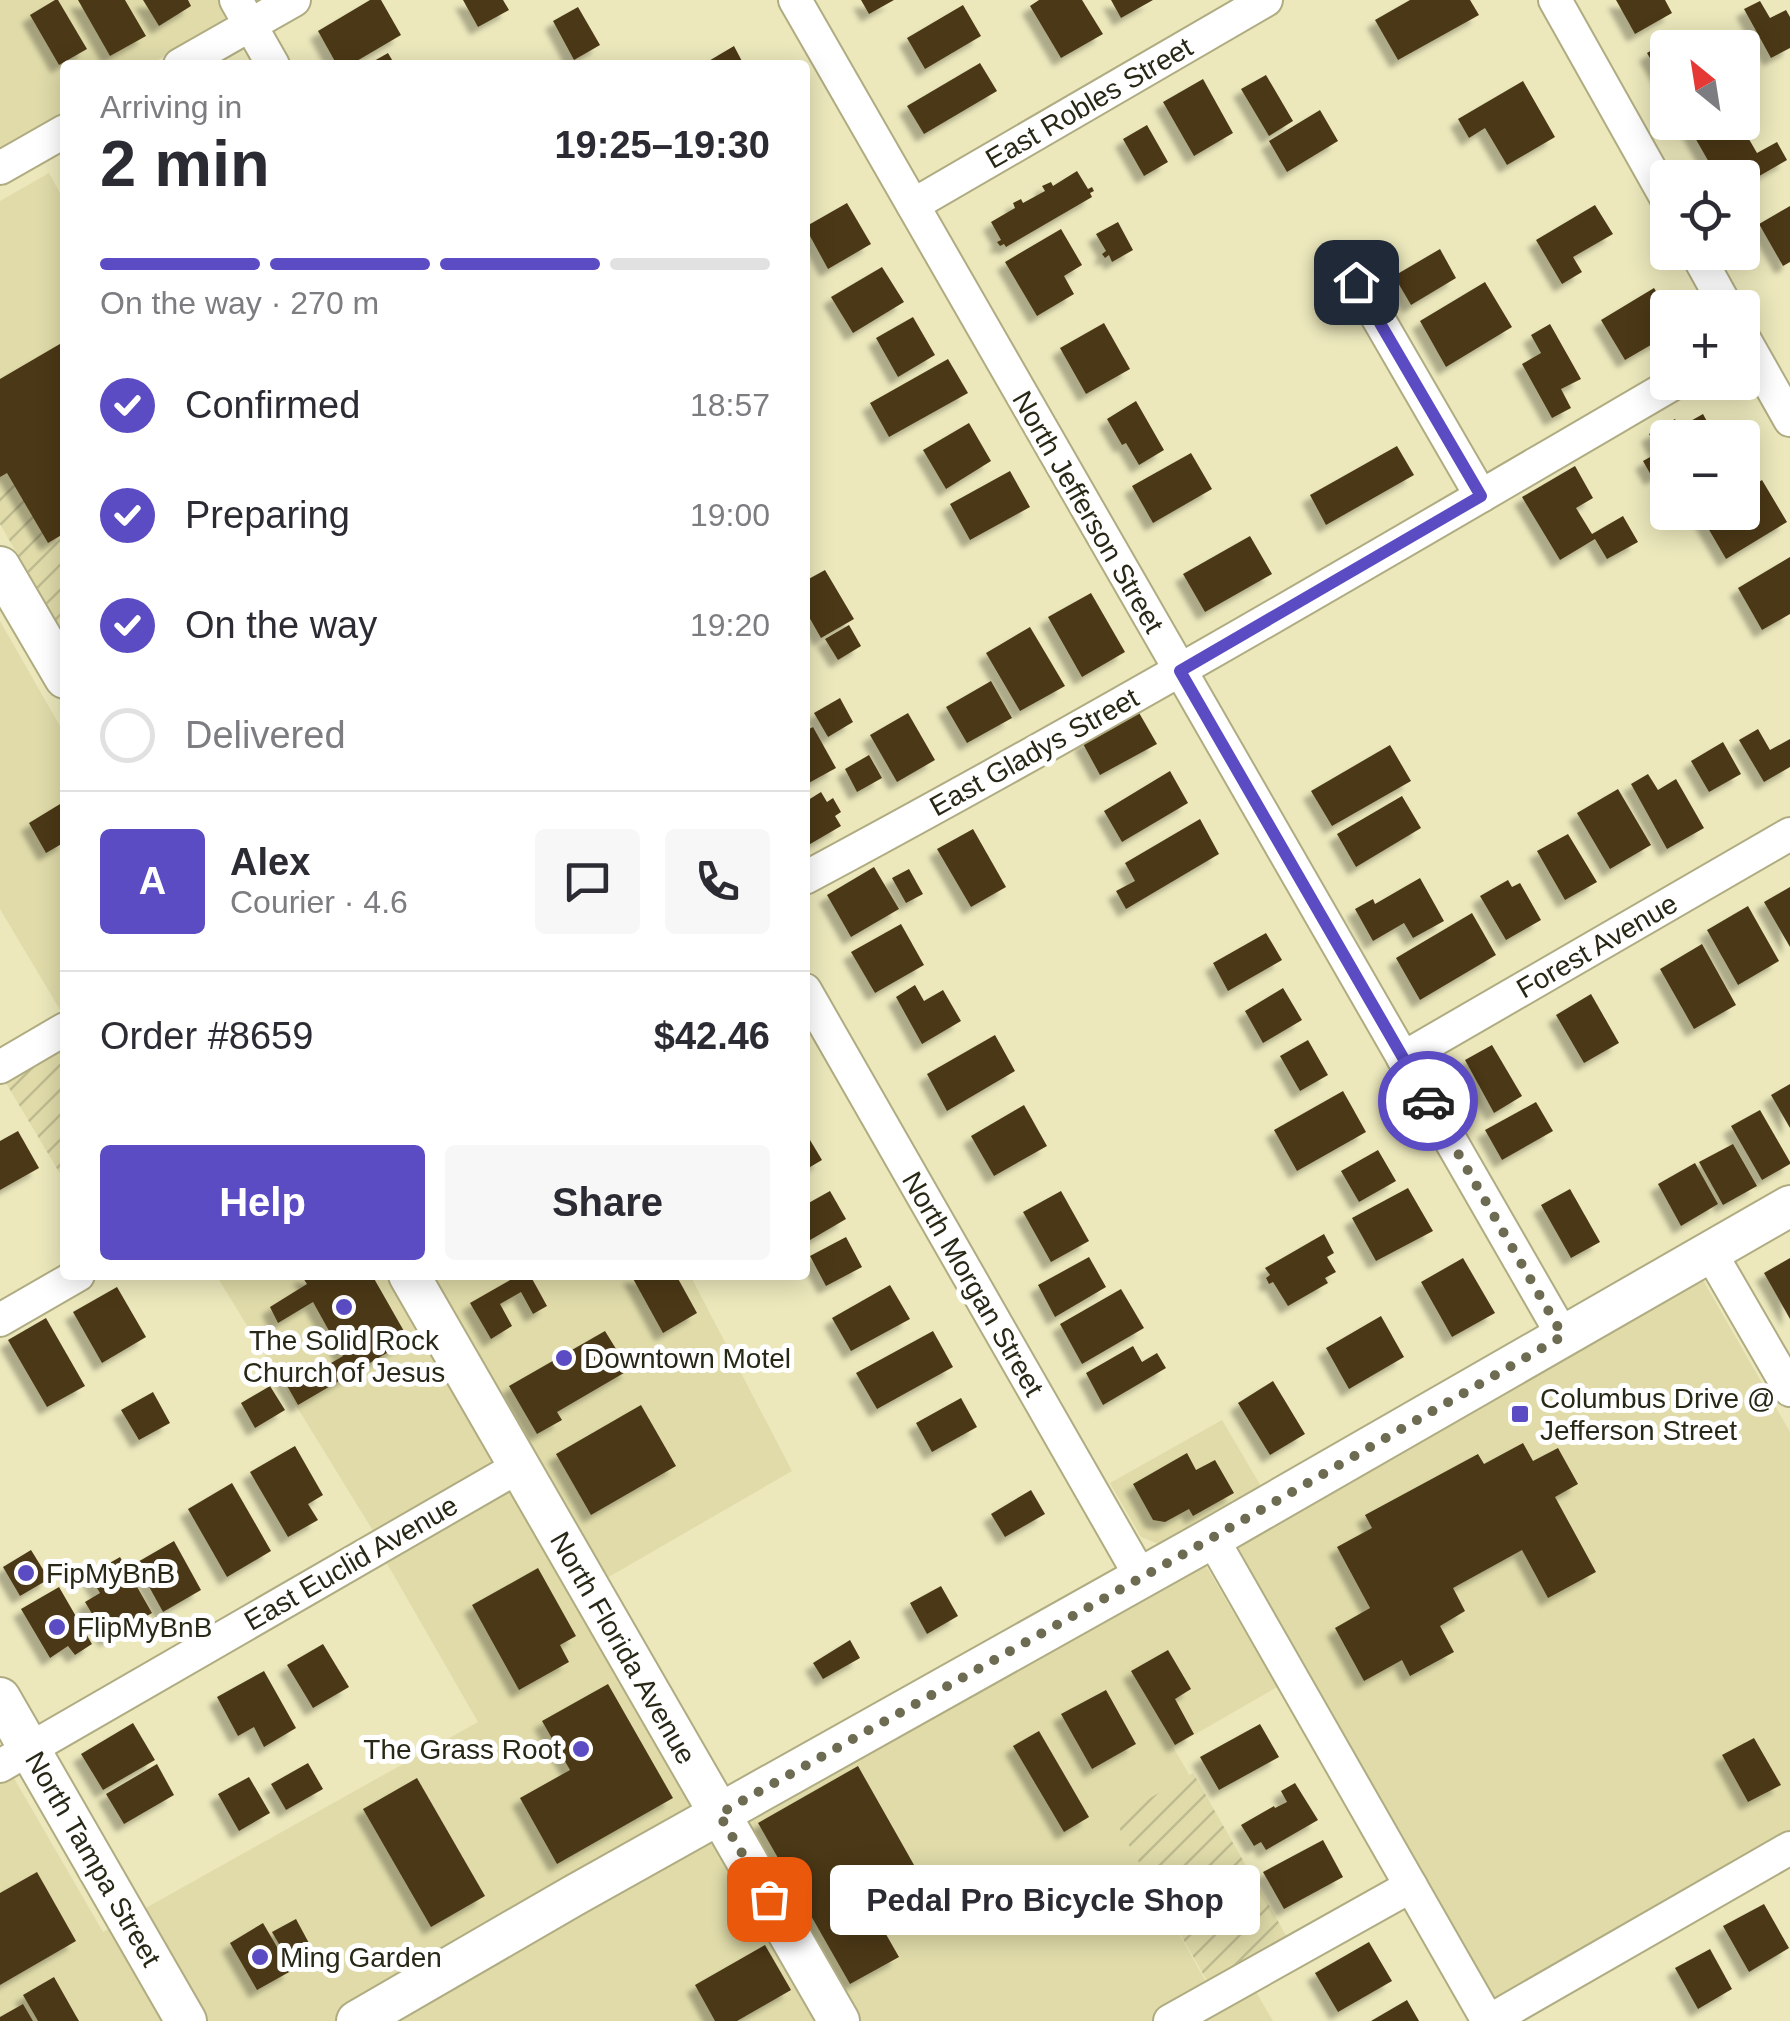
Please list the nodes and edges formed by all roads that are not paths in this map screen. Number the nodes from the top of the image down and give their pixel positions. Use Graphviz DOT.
graph roads {
  1 [pos="294,0"];
  2 [pos="795,0"];
  3 [pos="1266,0"];
  4 [pos="1555,0"];
  5 [pos="243,12"];
  6 [pos="186,60"];
  7 [pos="270,60"];
  8 [pos="60,134"];
  9 [pos="0,168"];
  10 [pos="1650,169"];
  11 [pos="912,205"];
  12 [pos="1356,282"];
  13 [pos="1760,368"];
  14 [pos="1650,397"];
  15 [pos="1790,420"];
  16 [pos="1481,496"];
  17 [pos="3,580"];
  18 [pos="60,670"];
  19 [pos="1180,671"];
  20 [pos="1790,834"];
  21 [pos="810,875"];
  22 [pos="810,999"];
  23 [pos="60,1032"];
  24 [pos="1403,1058"];
  25 [pos="0,1067"];
  26 [pos="1790,1206"];
  27 [pos="1710,1252"];
  28 [pos="69,1280"];
  29 [pos="412,1280"];
  30 [pos="0,1320"];
  31 [pos="1563,1336"];
  32 [pos="1790,1390"];
  33 [pos="518,1467"];
  34 [pos="1212,1538"];
  35 [pos="1141,1577"];
  36 [pos="0,1698"];
  37 [pos="15,1757"];
  38 [pos="719,1814"];
  39 [pos="1790,1848"];
  40 [pos="1411,1886"];
  41 [pos="186,2021"];
  42 [pos="357,2021"];
  43 [pos="839,2021"];
  44 [pos="1170,2021"];
  45 [pos="1488,2021"];
  1 -- 5 [label="street"];
  2 -- 11 [label="street, North Jefferson Street"];
  3 -- 11 [label="street, East Robles Street"];
  4 -- 10 [label="street"];
  5 -- 6 [label="street"];
  5 -- 7 [label="street"];
  8 -- 9 [label="street"];
  11 -- 19 [label="street, North Jefferson Street"];
  12 -- 16 [label="street"];
  13 -- 15 [label="street"];
  14 -- 16 [label="street, East Gladys Street"];
  16 -- 19 [label="street, East Gladys Street"];
  17 -- 18 [label="main road"];
  19 -- 21 [label="street, East Gladys Street"];
  19 -- 24 [label="street, North Jefferson Street"];
  20 -- 24 [label="street, Forest Avenue"];
  22 -- 35 [label="street, North Morgan Street"];
  23 -- 25 [label="street"];
  24 -- 31 [label="street, North Jefferson Street"];
  26 -- 27 [label="main road"];
  27 -- 31 [label="main road"];
  27 -- 32 [label="street"];
  28 -- 30 [label="street"];
  29 -- 33 [label="main road, North Florida Avenue"];
  31 -- 34 [label="main road"];
  33 -- 37 [label="street, East Euclid Avenue"];
  33 -- 38 [label="main road, North Florida Avenue"];
  34 -- 35 [label="main road"];
  34 -- 40 [label="street"];
  35 -- 38 [label="main road"];
  36 -- 37 [label="main road, North Tampa Street"];
  37 -- 41 [label="main road, North Tampa Street"];
  38 -- 42 [label="main road"];
  38 -- 43 [label="main road, North Florida Avenue"];
  39 -- 45 [label="street"];
  40 -- 44 [label="street"];
  40 -- 45 [label="street"];
}
